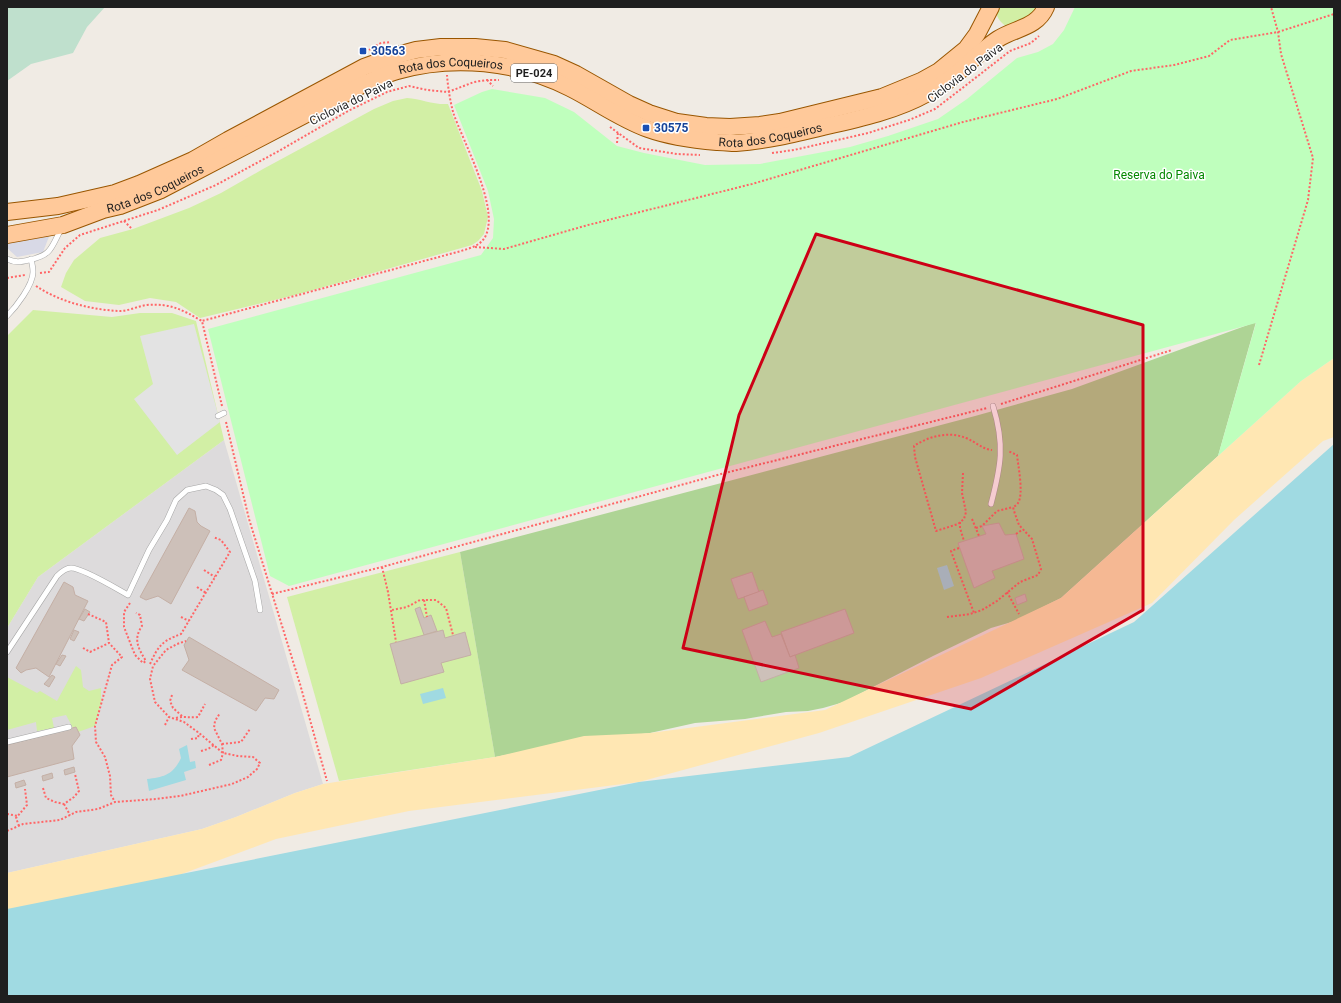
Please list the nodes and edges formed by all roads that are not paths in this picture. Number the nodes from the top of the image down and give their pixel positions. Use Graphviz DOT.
graph roads {
  1 [pos="1046,7"];
  2 [pos="990,9"];
  3 [pos="1013,32"];
  4 [pos="7,212"];
  5 [pos="63,225"];
  6 [pos="7,235"];
  7 [pos="7,259"];
  8 [pos="31,259"];
  9 [pos="7,316"];
  10 [pos="993,406"];
  11 [pos="224,413"];
  12 [pos="218,416"];
  13 [pos="991,504"];
  14 [pos="260,610"];
  15 [pos="7,652"];
  16 [pos="69,727"];
  17 [pos="7,742"];
  1 -- 3 [label="main road, Rota dos Coqueiros / PE-024"];
  2 -- 3 [label="main road"];
  2 -- 4 [label="main road, Rota dos Coqueiros / PE-024"];
  3 -- 5 [label="main road, Rota dos Coqueiros / PE-024"];
  5 -- 6 [label="main road, Rota dos Coqueiros / PE-024"];
  5 -- 8 [label="lane"];
  7 -- 8 [label="lane"];
  8 -- 9 [label="lane"];
  10 -- 13 [label="lane"];
  11 -- 12 [label="lane"];
  14 -- 15 [label="lane"];
  16 -- 17 [label="lane"];
}
